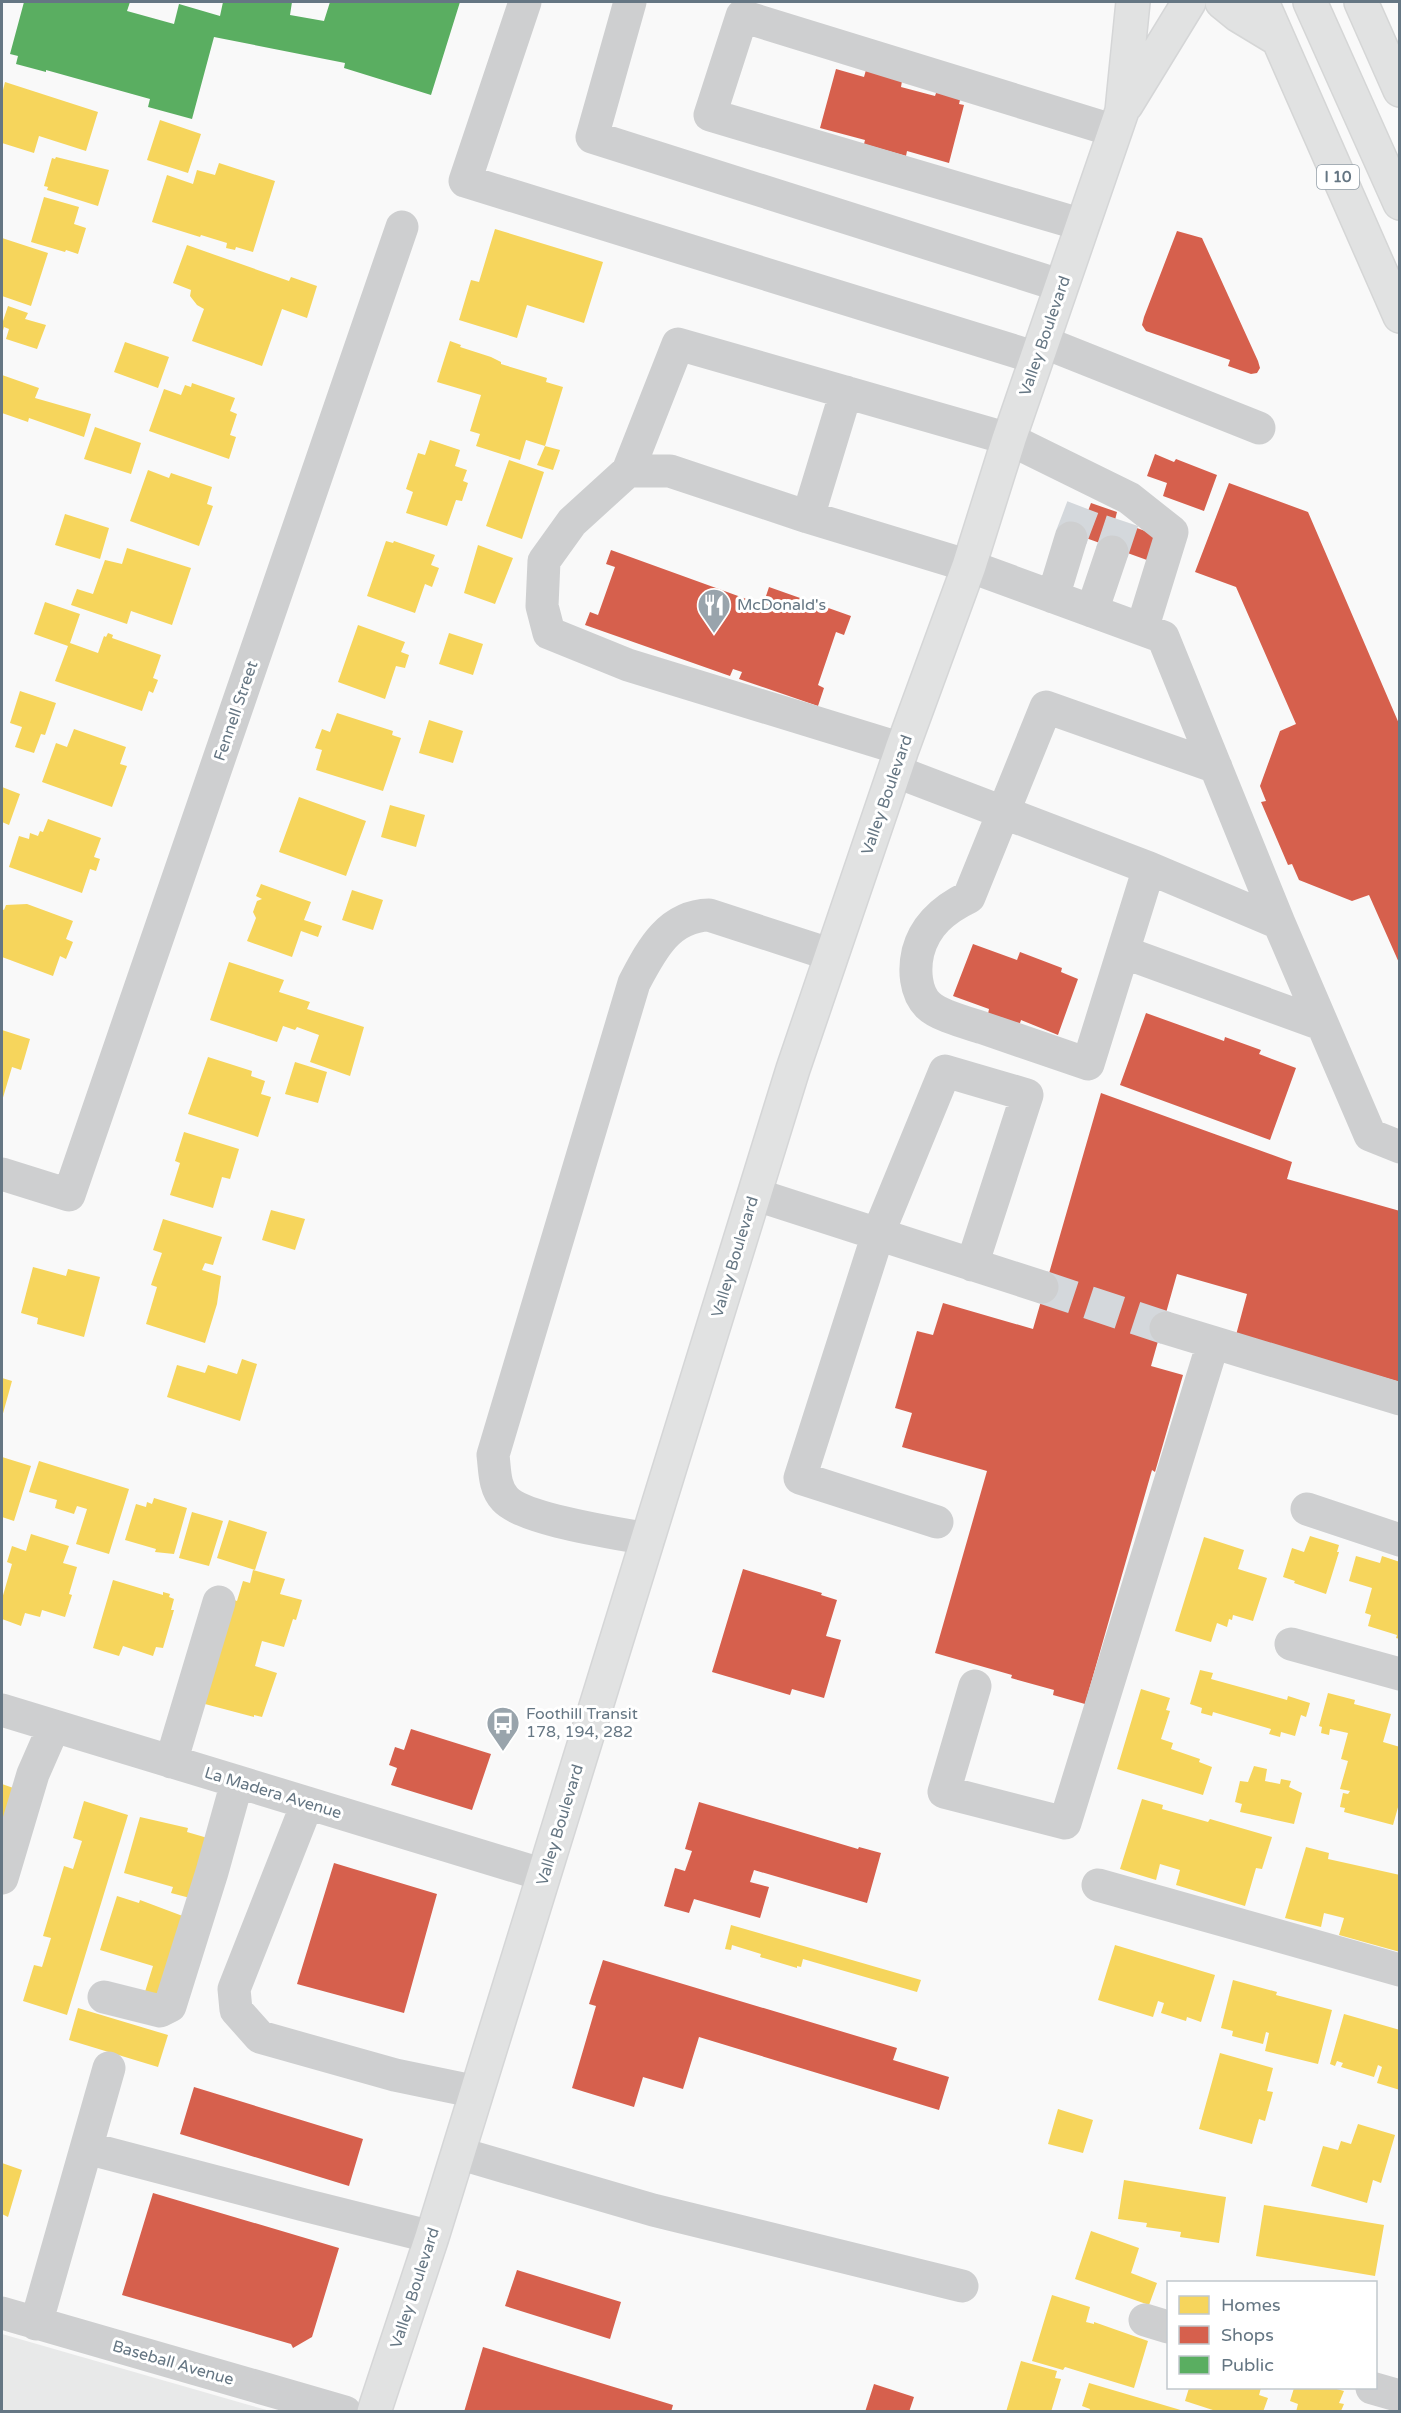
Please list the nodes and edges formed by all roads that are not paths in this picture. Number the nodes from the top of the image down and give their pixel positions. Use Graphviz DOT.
graph roads {
  1 [pos="525,2"];
  2 [pos="630,2"];
  3 [pos="1133,2"];
  4 [pos="1189,2"];
  5 [pos="1310,2"];
  6 [pos="1360,2"];
  7 [pos="1241,6"];
  8 [pos="1400,90"];
  9 [pos="1119,121"];
  10 [pos="1400,203"];
  11 [pos="1083,225"];
  12 [pos="402,227"];
  13 [pos="1062,286"];
  14 [pos="1400,316"];
  15 [pos="1040,350"];
  16 [pos="846,393"];
  17 [pos="1259,428"];
  18 [pos="1009,439"];
  19 [pos="628,471"];
  20 [pos="808,517"];
  21 [pos="1071,538"];
  22 [pos="1112,552"];
  23 [pos="969,566"];
  24 [pos="1053,597"];
  25 [pos="1092,611"];
  26 [pos="1142,629"];
  27 [pos="899,760"];
  28 [pos="1216,767"];
  29 [pos="1004,812"];
  30 [pos="1149,868"];
  31 [pos="1279,923"];
  32 [pos="1123,952"];
  33 [pos="832,955"];
  34 [pos="1321,1024"];
  35 [pos="1400,1147"];
  36 [pos="2,1174"];
  37 [pos="754,1194"];
  38 [pos="878,1234"];
  39 [pos="972,1265"];
  40 [pos="1042,1287"];
  41 [pos="1166,1328"];
  42 [pos="1213,1343"];
  43 [pos="1400,1399"];
  44 [pos="1307,1509"];
  45 [pos="937,1522"];
  46 [pos="648,1539"];
  47 [pos="1400,1540"];
  48 [pos="219,1602"];
  49 [pos="1292,1644"];
  50 [pos="1400,1674"];
  51 [pos="975,1686"];
  52 [pos="2,1710"];
  53 [pos="54,1726"];
  54 [pos="171,1762"];
  55 [pos="237,1782"];
  56 [pos="308,1804"];
  57 [pos="544,1875"];
  58 [pos="2,1878"];
  59 [pos="1098,1885"];
  60 [pos="1400,1970"];
  61 [pos="104,1996"];
  62 [pos="109,2068"];
  63 [pos="477,2092"];
  64 [pos="87,2148"];
  65 [pos="458,2153"];
  66 [pos="432,2237"];
  67 [pos="962,2286"];
  68 [pos="2,2313"];
  69 [pos="36,2324"];
  70 [pos="1376,2389"];
  71 [pos="1400,2396"];
  72 [pos="345,2412"];
  73 [pos="374,2412"];
  1 -- 15 [label="street"];
  2 -- 13 [label="street"];
  3 -- 9 [label="main road, Valley Boulevard"];
  4 -- 9 [label="main road, Valley Boulevard"];
  5 -- 10 [label="main road"];
  6 -- 8 [label="main road"];
  7 -- 14 [label="main road, I 10"];
  9 -- 11 [label="main road, Valley Boulevard"];
  9 -- 11 [label="street"];
  11 -- 13 [label="main road, Valley Boulevard"];
  12 -- 36 [label="street, Fennell Street"];
  13 -- 15 [label="main road, Valley Boulevard"];
  15 -- 17 [label="street"];
  15 -- 18 [label="main road, Valley Boulevard"];
  16 -- 18 [label="street"];
  16 -- 19 [label="street"];
  16 -- 20 [label="street"];
  18 -- 23 [label="main road, Valley Boulevard"];
  18 -- 26 [label="street"];
  19 -- 20 [label="street"];
  19 -- 27 [label="street"];
  20 -- 23 [label="street"];
  21 -- 24 [label="street"];
  22 -- 25 [label="street"];
  23 -- 24 [label="street"];
  23 -- 27 [label="main road, Valley Boulevard"];
  24 -- 25 [label="street"];
  25 -- 26 [label="street"];
  26 -- 28 [label="street"];
  27 -- 29 [label="street"];
  27 -- 33 [label="main road, Valley Boulevard"];
  28 -- 29 [label="street"];
  28 -- 31 [label="street"];
  29 -- 30 [label="street"];
  29 -- 32 [label="street"];
  30 -- 31 [label="street"];
  30 -- 32 [label="street"];
  31 -- 34 [label="street"];
  32 -- 34 [label="street"];
  33 -- 37 [label="main road, Valley Boulevard"];
  33 -- 46 [label="street"];
  34 -- 35 [label="street"];
  37 -- 38 [label="street"];
  37 -- 46 [label="main road, Valley Boulevard"];
  38 -- 39 [label="street"];
  38 -- 39 [label="street"];
  38 -- 45 [label="street"];
  39 -- 40 [label="street"];
  41 -- 42 [label="street"];
  42 -- 43 [label="street"];
  42 -- 51 [label="street"];
  44 -- 47 [label="street"];
  46 -- 57 [label="main road, Valley Boulevard"];
  48 -- 54 [label="street"];
  49 -- 50 [label="street"];
  52 -- 53 [label="street, La Madera Avenue"];
  53 -- 54 [label="street, La Madera Avenue"];
  53 -- 58 [label="street"];
  54 -- 55 [label="street, La Madera Avenue"];
  55 -- 56 [label="street, La Madera Avenue"];
  55 -- 61 [label="street"];
  56 -- 57 [label="street, La Madera Avenue"];
  56 -- 63 [label="street"];
  57 -- 63 [label="main road, Valley Boulevard"];
  59 -- 60 [label="street"];
  62 -- 64 [label="street"];
  63 -- 65 [label="main road, Valley Boulevard"];
  64 -- 66 [label="street"];
  64 -- 69 [label="street"];
  65 -- 66 [label="main road, Valley Boulevard"];
  65 -- 67 [label="street"];
  66 -- 73 [label="main road, Valley Boulevard"];
  68 -- 69 [label="street, Baseball Avenue"];
  69 -- 72 [label="street, Baseball Avenue"];
  70 -- 71 [label="street"];
}
